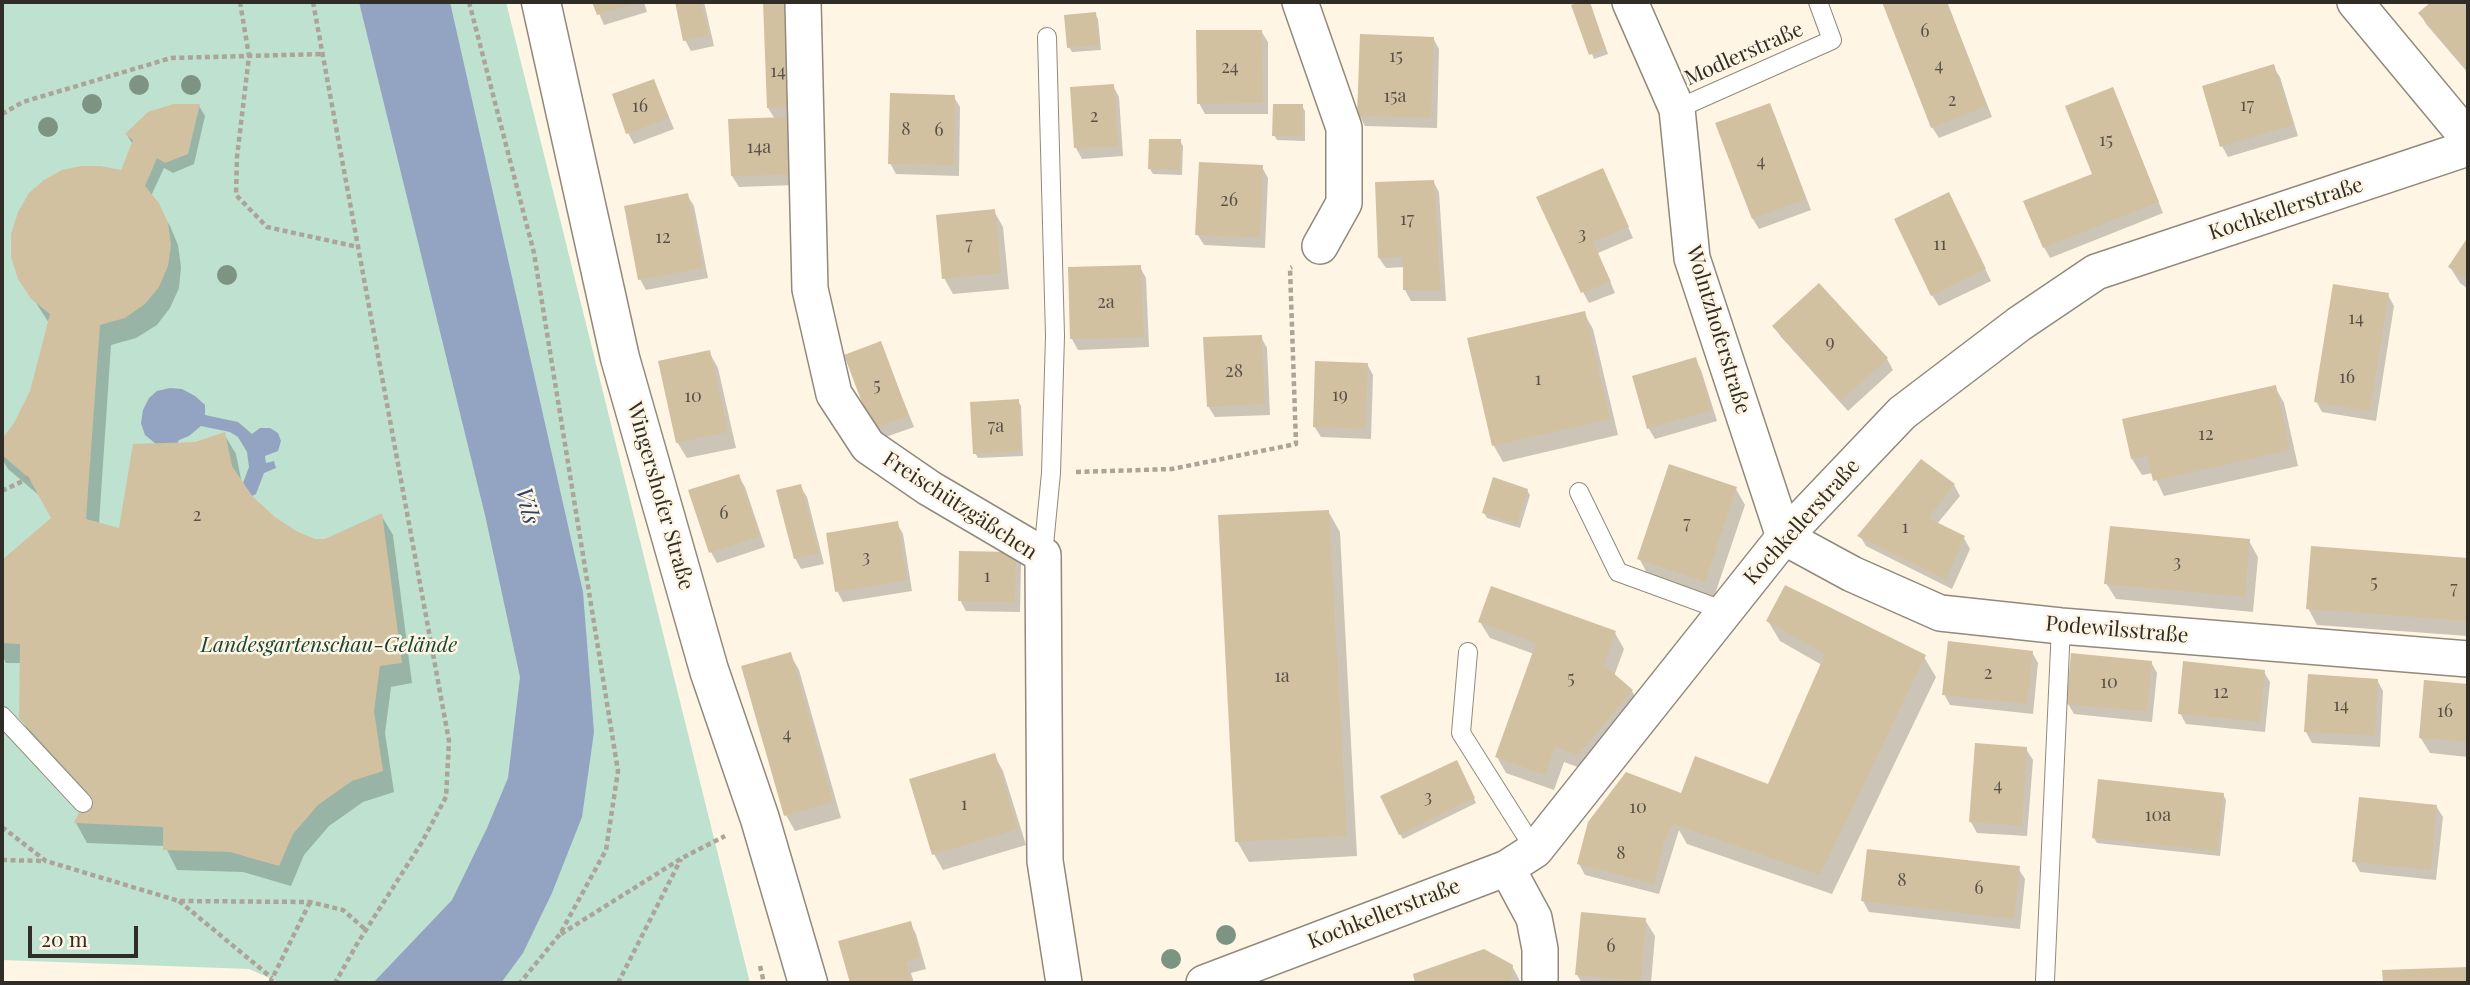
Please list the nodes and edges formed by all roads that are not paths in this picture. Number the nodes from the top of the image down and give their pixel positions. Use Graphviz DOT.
graph roads {
  1 [pos="541,2"];
  2 [pos="803,2"];
  3 [pos="1300,2"];
  4 [pos="1630,2"];
  5 [pos="1818,2"];
  6 [pos="2355,2"];
  7 [pos="1046,37"];
  8 [pos="1676,109"];
  9 [pos="2468,138"];
  10 [pos="2468,148"];
  11 [pos="1320,246"];
  12 [pos="1579,492"];
  13 [pos="1784,537"];
  14 [pos="1043,555"];
  15 [pos="1725,611"];
  16 [pos="2061,626"];
  17 [pos="1468,652"];
  18 [pos="2468,659"];
  19 [pos="2,716"];
  20 [pos="83,803"];
  21 [pos="1521,859"];
  22 [pos="2045,980"];
  23 [pos="808,983"];
  24 [pos="1064,983"];
  25 [pos="1204,983"];
  26 [pos="1540,983"];
  1 -- 23 [label="street, Wingershofer Straße"];
  2 -- 14 [label="street, Freischützgäßchen"];
  3 -- 11 [label="street"];
  4 -- 8 [label="street, Wolntzhoferstraße"];
  5 -- 8 [label="lane, Modlerstraße"];
  6 -- 9 [label="street"];
  7 -- 14 [label="lane"];
  8 -- 13 [label="street, Wolntzhoferstraße"];
  10 -- 13 [label="street, Kochkellerstraße"];
  12 -- 15 [label="lane"];
  13 -- 15 [label="street, Kochkellerstraße"];
  13 -- 16 [label="street, Podewilsstraße"];
  14 -- 24 [label="street, Freischützgäßchen"];
  15 -- 21 [label="street, Kochkellerstraße"];
  16 -- 18 [label="street, Podewilsstraße"];
  16 -- 22 [label="lane"];
  17 -- 21 [label="lane"];
  19 -- 20 [label="lane"];
  21 -- 25 [label="street, Kochkellerstraße"];
  21 -- 26 [label="street"];
}
